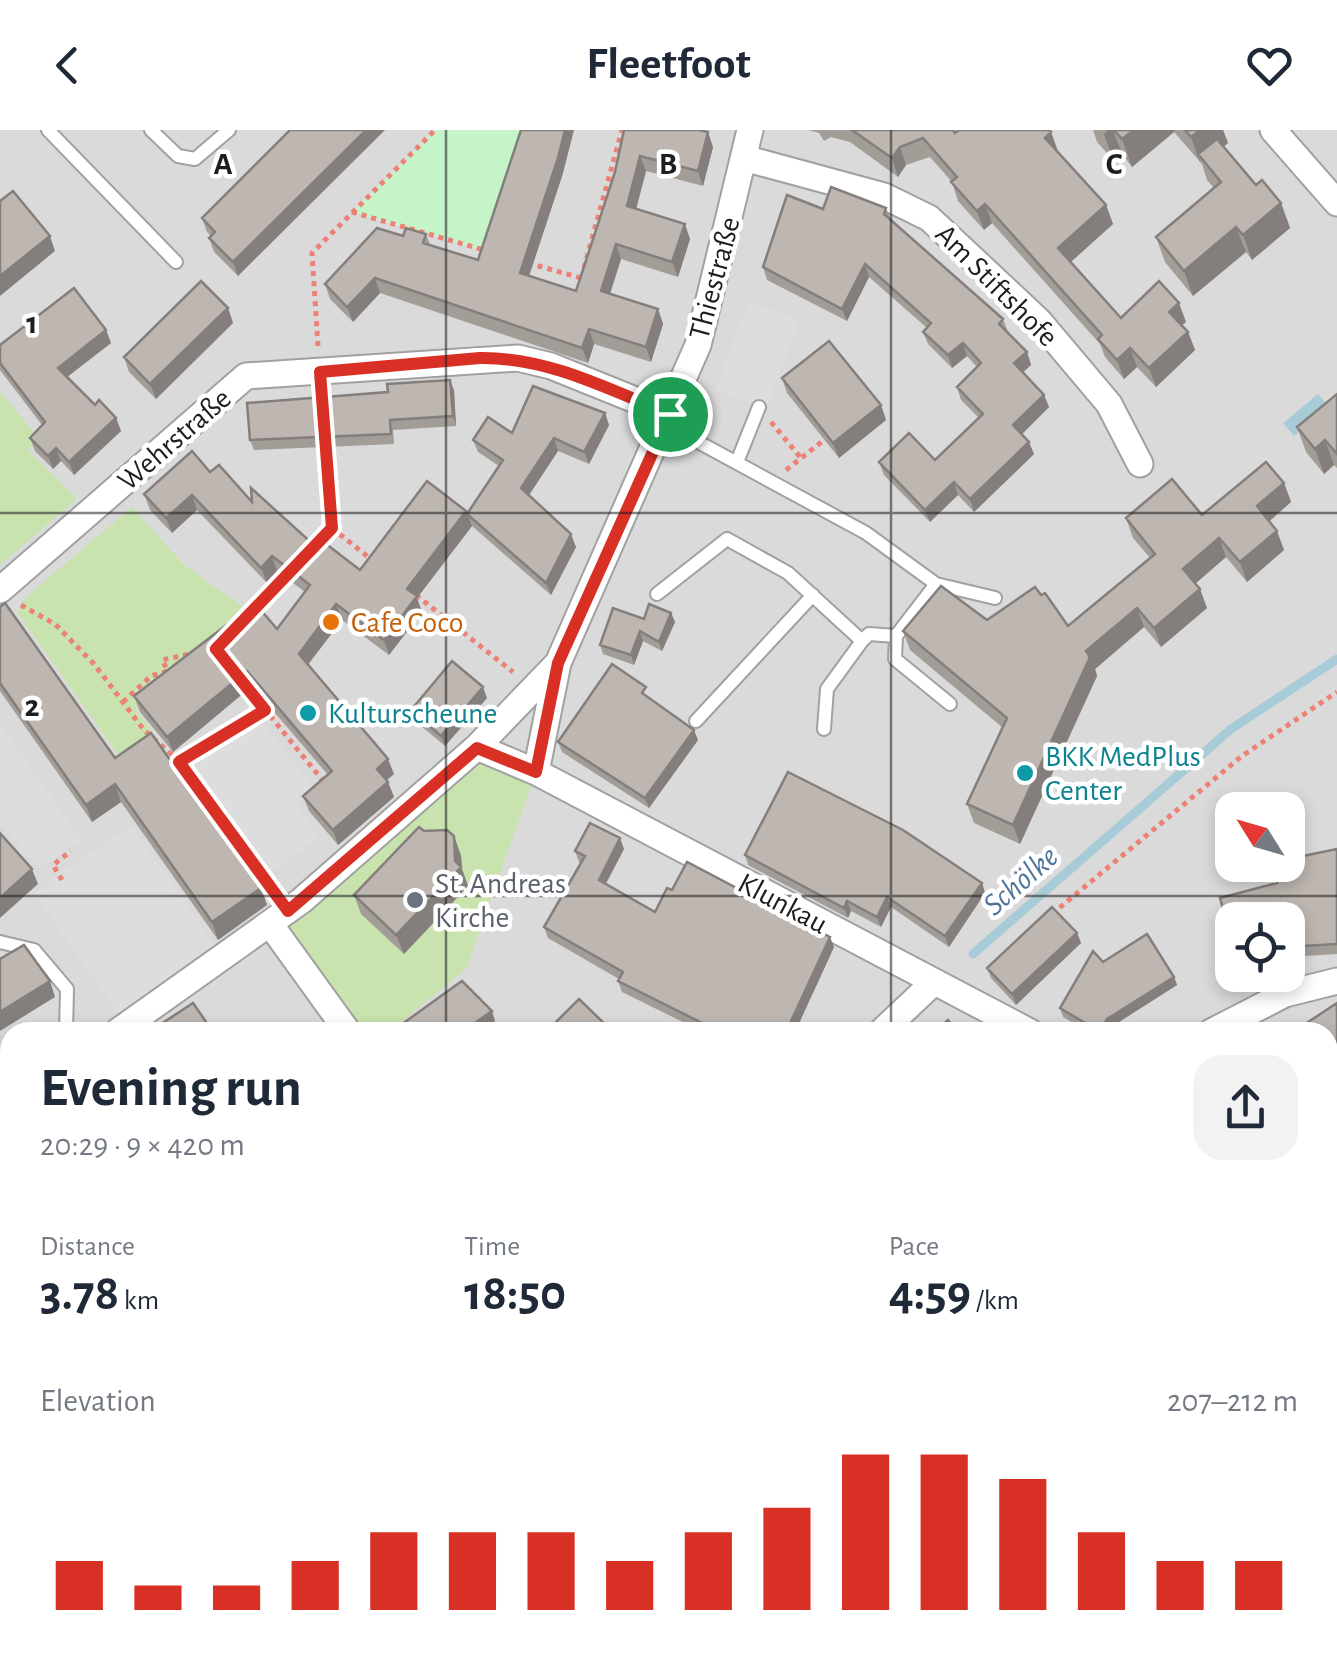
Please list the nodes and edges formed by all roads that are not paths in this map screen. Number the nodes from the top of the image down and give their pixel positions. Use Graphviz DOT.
graph roads {
  1 [pos="48,130"];
  2 [pos="150,130"];
  3 [pos="229,130"];
  4 [pos="750,130"];
  5 [pos="1273,130"];
  6 [pos="744,158"];
  7 [pos="1337,203"];
  8 [pos="176,262"];
  9 [pos="760,407"];
  10 [pos="667,419"];
  11 [pos="737,462"];
  12 [pos="1140,464"];
  13 [pos="936,584"];
  14 [pos="656,594"];
  15 [pos="7,596"];
  16 [pos="813,596"];
  17 [pos="995,598"];
  18 [pos="896,636"];
  19 [pos="862,641"];
  20 [pos="558,663"];
  21 [pos="950,704"];
  22 [pos="696,721"];
  23 [pos="824,729"];
  24 [pos="477,748"];
  25 [pos="536,772"];
  26 [pos="279,917"];
  27 [pos="0,942"];
  28 [pos="1337,981"];
  29 [pos="934,982"];
  30 [pos="66,1022"];
  31 [pos="131,1022"];
  32 [pos="342,1022"];
  33 [pos="892,1022"];
  34 [pos="1011,1022"];
  35 [pos="1230,1022"];
  1 -- 8 [label="lane"];
  2 -- 3 [label="lane"];
  4 -- 6 [label="street, Thiestraße"];
  5 -- 7 [label="street"];
  6 -- 10 [label="street, Thiestraße"];
  6 -- 12 [label="street, Am Stiftshofe"];
  9 -- 11 [label="lane"];
  10 -- 11 [label="lane"];
  10 -- 15 [label="street, Wehrstraße"];
  10 -- 20 [label="street, Thiestraße"];
  11 -- 13 [label="lane"];
  13 -- 17 [label="lane"];
  13 -- 18 [label="lane"];
  14 -- 16 [label="lane"];
  16 -- 19 [label="lane"];
  16 -- 22 [label="lane"];
  18 -- 19 [label="lane"];
  18 -- 21 [label="lane"];
  19 -- 23 [label="lane"];
  20 -- 24 [label="street, Thiestraße"];
  20 -- 25 [label="street"];
  24 -- 25 [label="street, Klunkau"];
  24 -- 26 [label="street, Thiestraße"];
  25 -- 29 [label="street, Klunkau"];
  26 -- 31 [label="street, Thiestraße"];
  26 -- 32 [label="street"];
  27 -- 30 [label="lane"];
  28 -- 35 [label="street"];
  29 -- 33 [label="street"];
  29 -- 34 [label="street, Klunkau"];
}
